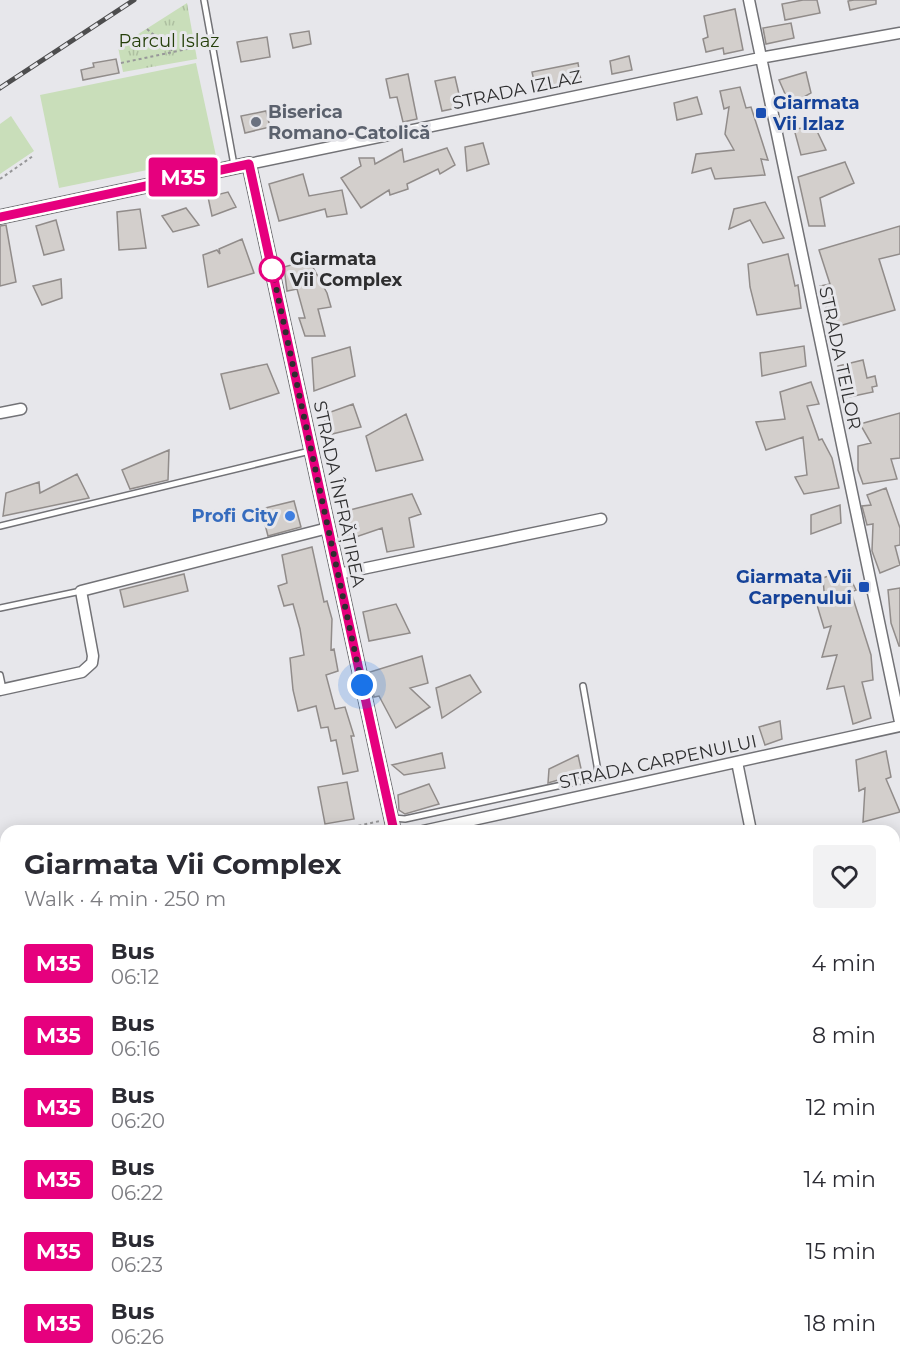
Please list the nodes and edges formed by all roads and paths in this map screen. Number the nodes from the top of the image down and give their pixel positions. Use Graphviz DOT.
graph roads {
  1 [pos="204,0"];
  2 [pos="749,0"];
  3 [pos="147,29"];
  4 [pos="900,33"];
  5 [pos="212,44"];
  6 [pos="174,52"];
  7 [pos="760,58"];
  8 [pos="121,63"];
  9 [pos="33,156"];
  10 [pos="249,164"];
  11 [pos="234,167"];
  12 [pos="0,179"];
  13 [pos="0,217"];
  14 [pos="21,409"];
  15 [pos="0,413"];
  16 [pos="311,451"];
  17 [pos="602,519"];
  18 [pos="0,526"];
  19 [pos="328,528"];
  20 [pos="338,574"];
  21 [pos="81,591"];
  22 [pos="0,608"];
  23 [pos="0,675"];
  24 [pos="583,686"];
  25 [pos="1,689"];
  26 [pos="900,724"];
  27 [pos="737,762"];
  28 [pos="599,777"];
  29 [pos="602,792"];
  30 [pos="393,825"];
  31 [pos="451,825"];
  32 [pos="751,825"];
  1 -- 5 [label="lane"];
  2 -- 7 [label="street, STRADA TEILOR"];
  3 -- 6 [label="path"];
  4 -- 7 [label="street, STRADA IZLAZ"];
  5 -- 6 [label="path"];
  5 -- 11 [label="lane"];
  6 -- 8 [label="path"];
  7 -- 10 [label="street, STRADA IZLAZ"];
  7 -- 26 [label="street, STRADA TEILOR"];
  9 -- 12 [label="path"];
  10 -- 11 [label="street, STRADA IZLAZ"];
  10 -- 16 [label="street, STRADA ÎNFRĂȚIREA"];
  11 -- 13 [label="street, STRADA IZLAZ"];
  14 -- 15 [label="street"];
  16 -- 18 [label="lane"];
  16 -- 19 [label="street, STRADA ÎNFRĂȚIREA"];
  17 -- 20 [label="street"];
  19 -- 20 [label="street, STRADA ÎNFRĂȚIREA"];
  19 -- 21 [label="street"];
  20 -- 30 [label="street, STRADA ÎNFRĂȚIREA"];
  21 -- 22 [label="lane"];
  21 -- 25 [label="street"];
  23 -- 25 [label="lane"];
  24 -- 28 [label="lane"];
  26 -- 27 [label="street, STRADA CARPENULUI"];
  27 -- 29 [label="street, STRADA CARPENULUI"];
  27 -- 32 [label="street"];
  28 -- 29 [label="lane"];
  28 -- 30 [label="lane"];
  29 -- 31 [label="street, STRADA CARPENULUI"];
}
